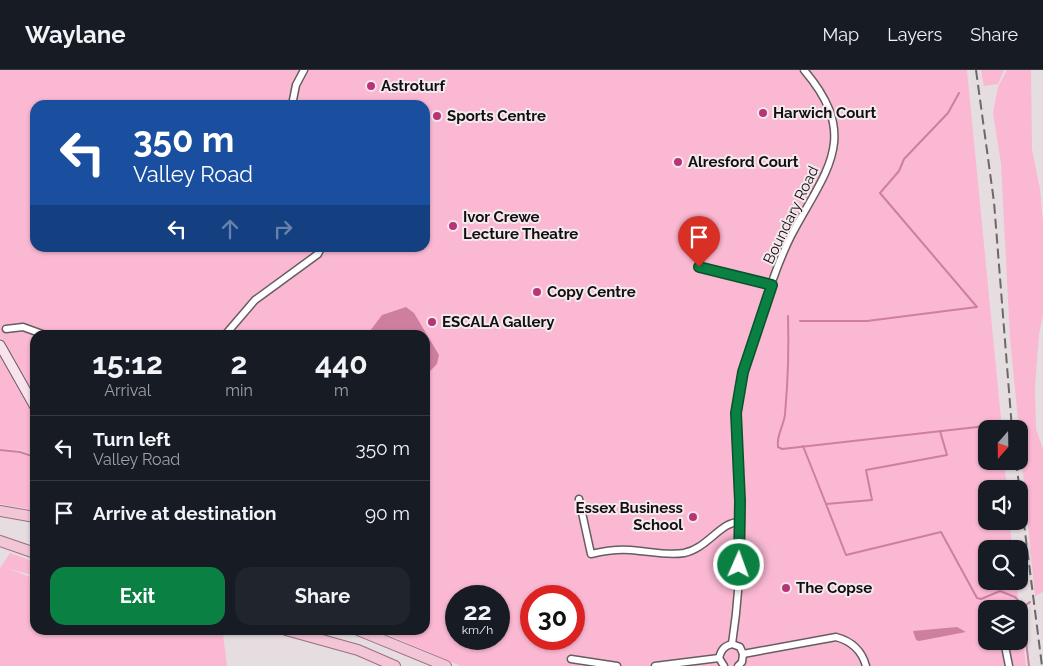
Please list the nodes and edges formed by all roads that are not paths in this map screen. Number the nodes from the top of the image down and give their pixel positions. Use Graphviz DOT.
graph roads {
  1 [pos="304,70"];
  2 [pos="804,70"];
  3 [pos="293,100"];
  4 [pos="319,252"];
  5 [pos="699,267"];
  6 [pos="772,285"];
  7 [pos="6,329"];
  8 [pos="32,330"];
  9 [pos="229,330"];
  10 [pos="0,345"];
  11 [pos="30,398"];
  12 [pos="579,499"];
  13 [pos="0,511"];
  14 [pos="30,516"];
  15 [pos="740,522"];
  16 [pos="0,541"];
  17 [pos="30,551"];
  18 [pos="304,635"];
  19 [pos="370,635"];
  20 [pos="732,644"];
  21 [pos="1006,650"];
  22 [pos="743,654"];
  23 [pos="719,658"];
  24 [pos="571,659"];
  25 [pos="592,665"];
  26 [pos="395,666"];
  27 [pos="446,666"];
  28 [pos="617,666"];
  29 [pos="655,666"];
  30 [pos="662,666"];
  31 [pos="724,666"];
  32 [pos="738,666"];
  33 [pos="866,666"];
  34 [pos="1009,666"];
  1 -- 3 [label="street"];
  2 -- 6 [label="street, Boundary Road"];
  4 -- 9 [label="street"];
  5 -- 6 [label="street"];
  6 -- 15 [label="street, Boundary Road"];
  7 -- 8 [label="street"];
  10 -- 11 [label="main road"];
  12 -- 15 [label="street"];
  13 -- 14 [label="main road"];
  15 -- 20 [label="street, Boundary Road"];
  16 -- 17 [label="main road"];
  18 -- 26 [label="main road"];
  19 -- 27 [label="main road"];
  20 -- 22 [label="street"];
  20 -- 23 [label="street"];
  21 -- 34 [label="street"];
  22 -- 32 [label="street"];
  22 -- 33 [label="street"];
  23 -- 30 [label="street"];
  23 -- 31 [label="street"];
  24 -- 25 [label="street"];
  25 -- 28 [label="street"];
  29 -- 30 [label="street"];
}
